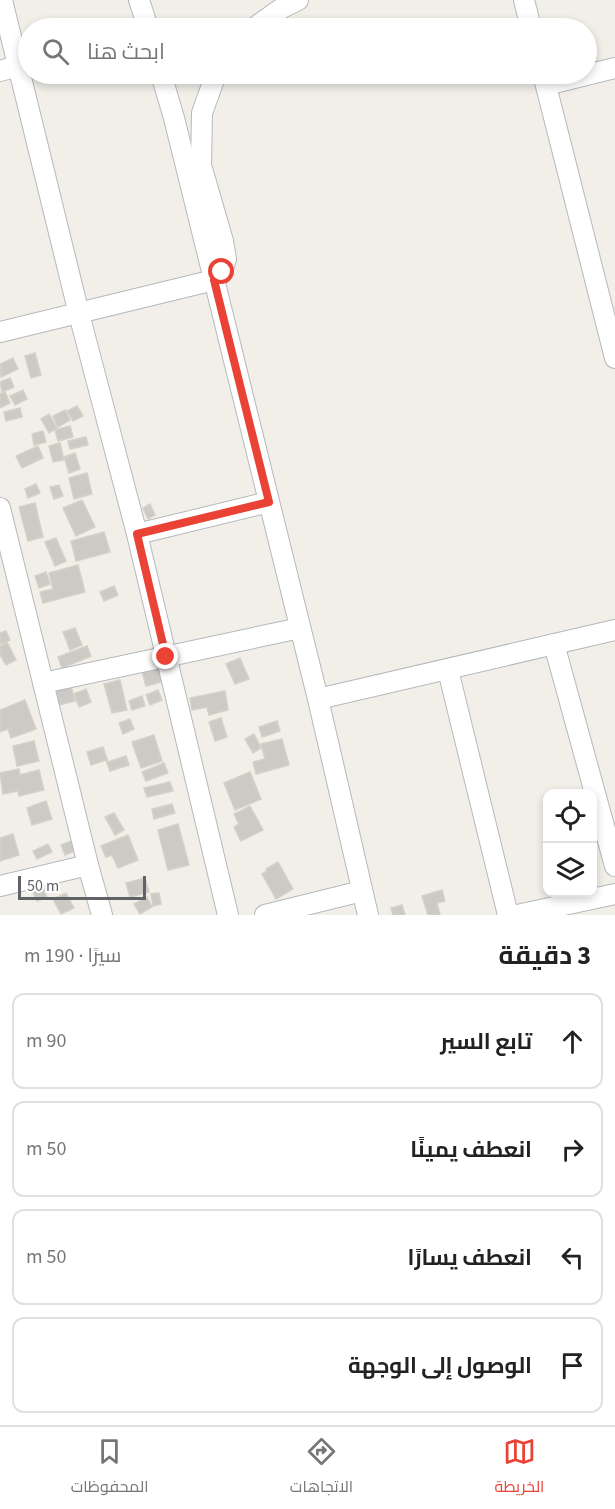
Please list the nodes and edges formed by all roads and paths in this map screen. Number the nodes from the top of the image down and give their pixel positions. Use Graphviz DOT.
graph roads {
  1 [pos="2,0"];
  2 [pos="139,0"];
  3 [pos="298,0"];
  4 [pos="524,0"];
  5 [pos="145,18"];
  6 [pos="268,18"];
  7 [pos="528,18"];
  8 [pos="9,68"];
  9 [pos="615,68"];
  10 [pos="597,71"];
  11 [pos="164,84"];
  12 [pos="212,84"];
  13 [pos="545,84"];
  14 [pos="214,280"];
  15 [pos="79,314"];
  16 [pos="0,332"];
  17 [pos="615,358"];
  18 [pos="269,502"];
  19 [pos="0,508"];
  20 [pos="137,534"];
  21 [pos="8,571"];
  22 [pos="300,628"];
  23 [pos="615,630"];
  24 [pos="554,644"];
  25 [pos="166,657"];
  26 [pos="448,670"];
  27 [pos="43,683"];
  28 [pos="318,699"];
  29 [pos="88,865"];
  30 [pos="615,866"];
  31 [pos="0,886"];
  32 [pos="362,891"];
  33 [pos="615,894"];
  34 [pos="102,915"];
  35 [pos="228,915"];
  36 [pos="265,915"];
  37 [pos="368,915"];
  38 [pos="508,915"];
  39 [pos="517,915"];
  1 -- 8 [label="street"];
  2 -- 5 [label="street"];
  3 -- 6 [label="street"];
  4 -- 7 [label="street"];
  8 -- 15 [label="street"];
  9 -- 10 [label="street"];
  11 -- 14 [label="street"];
  12 -- 14 [label="street"];
  13 -- 17 [label="street"];
  14 -- 15 [label="street"];
  14 -- 18 [label="street"];
  15 -- 16 [label="street"];
  15 -- 20 [label="street"];
  18 -- 20 [label="street"];
  18 -- 22 [label="street"];
  19 -- 21 [label="street"];
  20 -- 25 [label="street"];
  21 -- 27 [label="street"];
  22 -- 25 [label="street"];
  22 -- 28 [label="street"];
  23 -- 24 [label="street"];
  24 -- 26 [label="street"];
  24 -- 30 [label="street"];
  25 -- 27 [label="street"];
  25 -- 35 [label="street"];
  26 -- 28 [label="street"];
  26 -- 38 [label="street"];
  27 -- 29 [label="street"];
  28 -- 32 [label="street"];
  29 -- 31 [label="street"];
  29 -- 34 [label="street"];
  32 -- 36 [label="street"];
  32 -- 37 [label="street"];
  33 -- 39 [label="street"];
}
